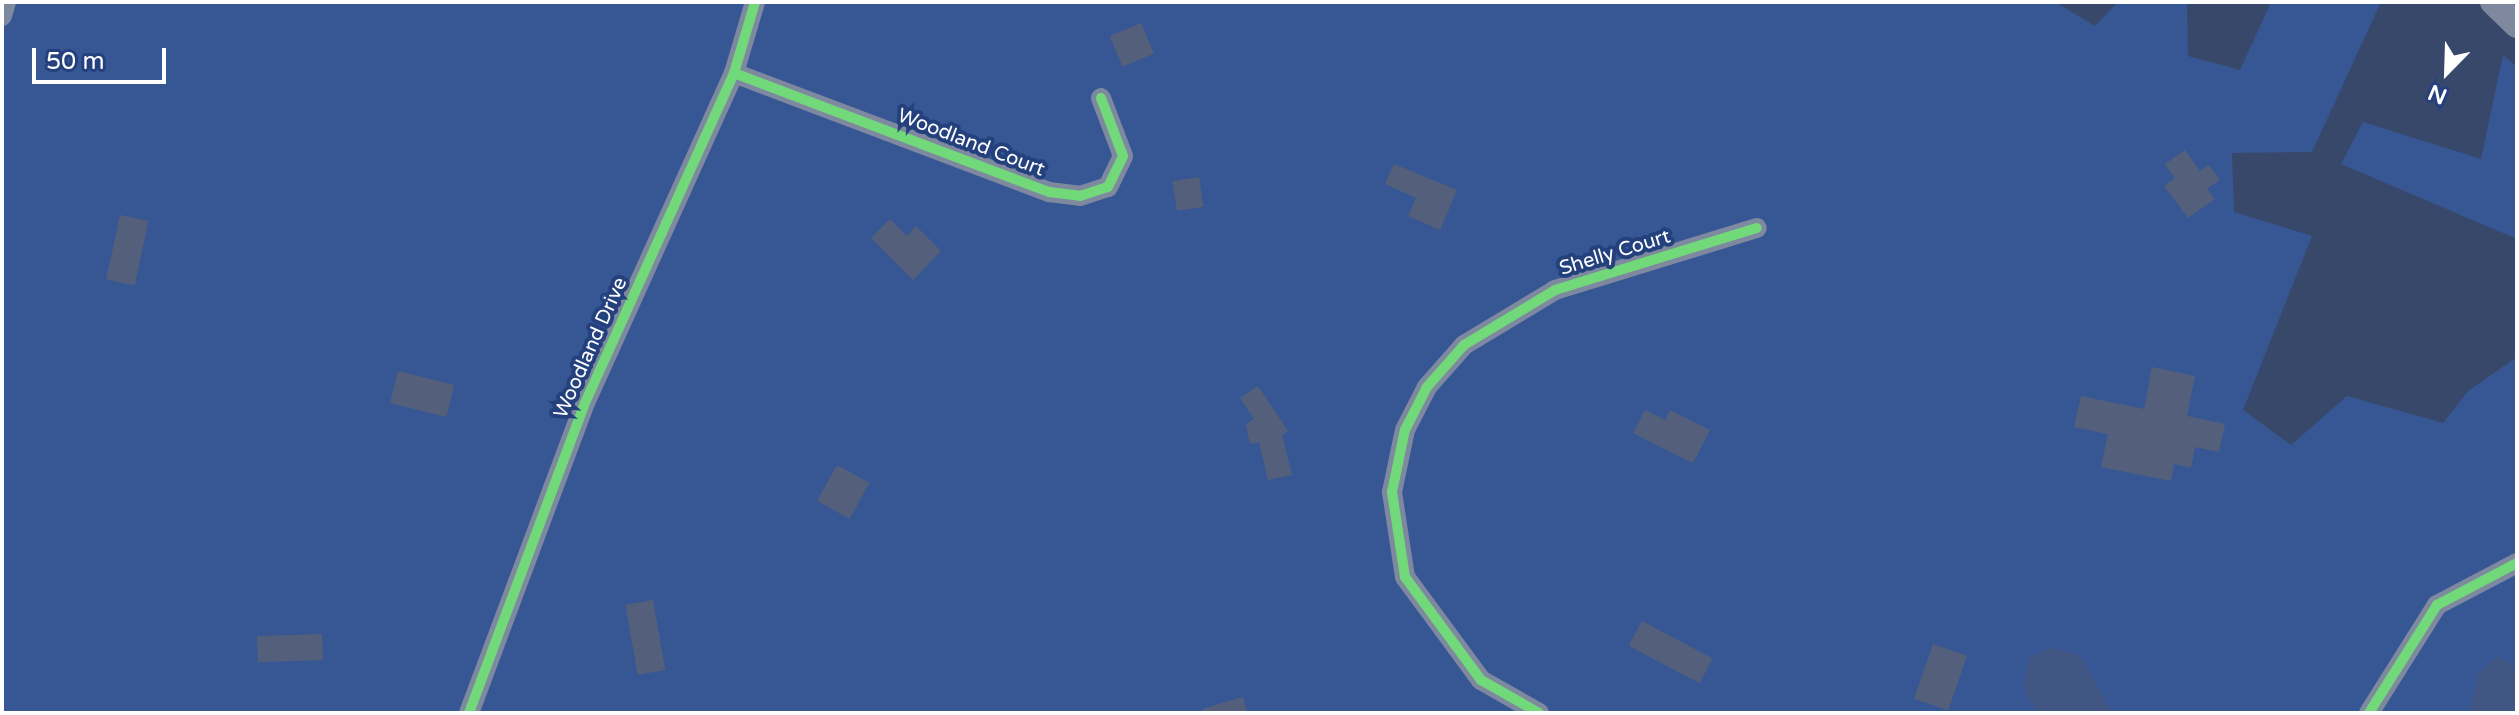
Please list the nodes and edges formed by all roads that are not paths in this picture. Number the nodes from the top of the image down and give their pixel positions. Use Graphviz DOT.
graph roads {
  1 [pos="6,2"];
  2 [pos="755,2"];
  3 [pos="2493,2"];
  4 [pos="2,16"];
  5 [pos="2517,25"];
  6 [pos="734,73"];
  7 [pos="1101,98"];
  8 [pos="1757,228"];
  9 [pos="2517,563"];
  10 [pos="469,713"];
  11 [pos="1539,713"];
  12 [pos="2369,713"];
  1 -- 4 [label="street"];
  2 -- 6 [label="street, Woodland Drive"];
  3 -- 5 [label="street"];
  6 -- 7 [label="street, Woodland Court"];
  6 -- 10 [label="street, Woodland Drive"];
  8 -- 11 [label="street, Shelly Court"];
  9 -- 12 [label="street"];
}
